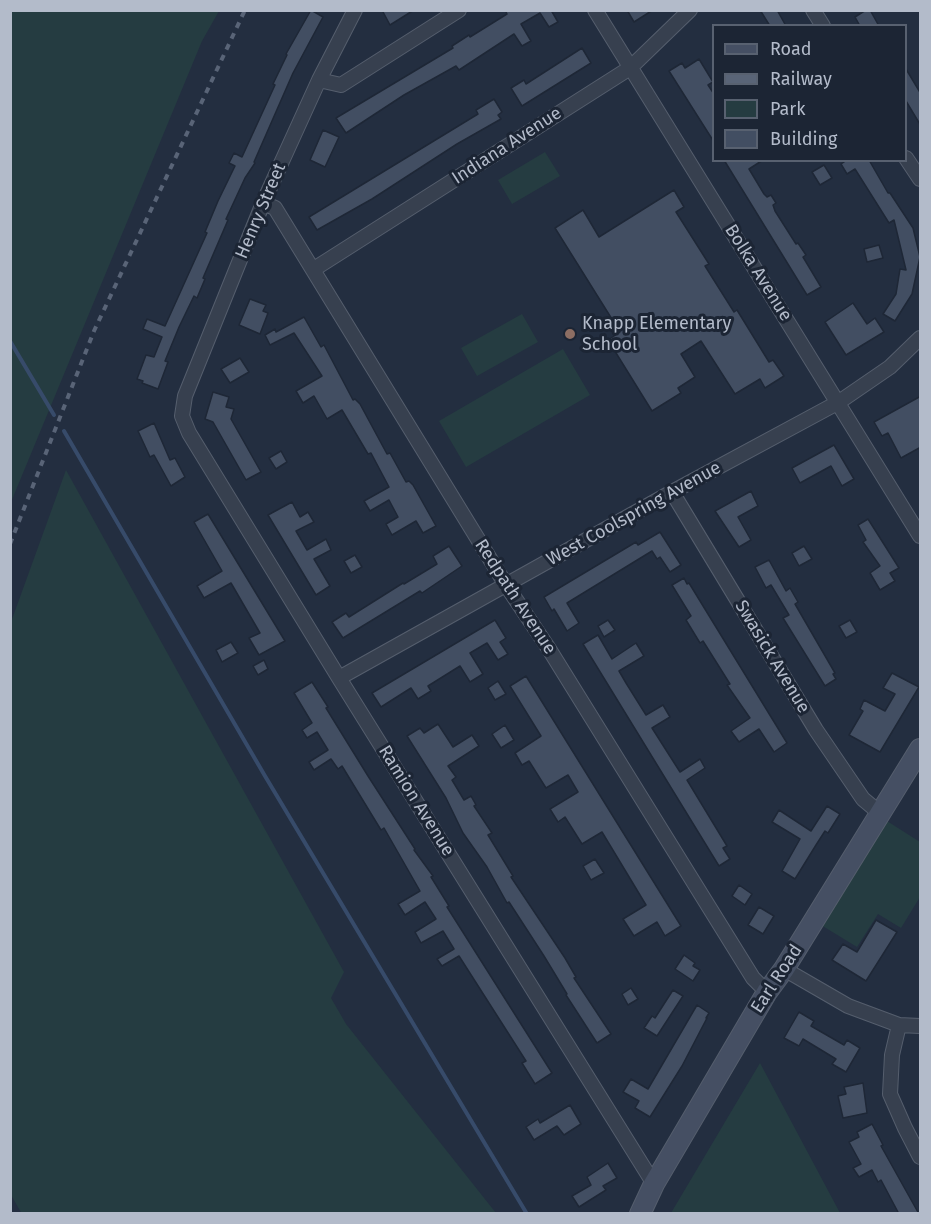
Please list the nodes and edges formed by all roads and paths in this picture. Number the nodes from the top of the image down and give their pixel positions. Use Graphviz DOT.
graph roads {
  1 [pos="355,10"];
  2 [pos="459,10"];
  3 [pos="595,10"];
  4 [pos="690,10"];
  5 [pos="813,10"];
  6 [pos="822,24"];
  7 [pos="630,68"];
  8 [pos="319,80"];
  9 [pos="907,159"];
  10 [pos="921,178"];
  11 [pos="263,203"];
  12 [pos="314,269"];
  13 [pos="921,338"];
  14 [pos="839,402"];
  15 [pos="182,416"];
  16 [pos="672,492"];
  17 [pos="921,536"];
  18 [pos="506,585"];
  19 [pos="339,678"];
  20 [pos="921,749"];
  21 [pos="881,814"];
  22 [pos="784,969"];
  23 [pos="767,992"];
  24 [pos="899,1025"];
  25 [pos="921,1026"];
  26 [pos="921,1157"];
  27 [pos="654,1184"];
  28 [pos="640,1214"];
  1 -- 8 [label="street, Henry Street"];
  2 -- 8 [label="street"];
  3 -- 7 [label="street, Bolka Avenue"];
  4 -- 7 [label="street, Indiana Avenue"];
  5 -- 6 [label="street"];
  7 -- 12 [label="street, Indiana Avenue"];
  7 -- 14 [label="street, Bolka Avenue"];
  8 -- 11 [label="street, Henry Street"];
  9 -- 10 [label="street"];
  11 -- 12 [label="street, Redpath Avenue"];
  11 -- 15 [label="street, Henry Street"];
  12 -- 18 [label="street, Redpath Avenue"];
  13 -- 14 [label="street, West Coolspring Avenue"];
  14 -- 16 [label="street, West Coolspring Avenue"];
  14 -- 17 [label="street, Bolka Avenue"];
  15 -- 19 [label="street, Ramion Avenue"];
  16 -- 18 [label="street, West Coolspring Avenue"];
  16 -- 21 [label="street, Swasick Avenue"];
  18 -- 19 [label="street, West Coolspring Avenue"];
  18 -- 23 [label="street, Redpath Avenue"];
  19 -- 27 [label="street, Ramion Avenue"];
  20 -- 21 [label="street, Earl Road"];
  21 -- 22 [label="street, Earl Road"];
  22 -- 23 [label="street, Earl Road"];
  22 -- 24 [label="street"];
  23 -- 27 [label="street, Earl Road"];
  24 -- 25 [label="street"];
  24 -- 26 [label="street"];
  27 -- 28 [label="street, Earl Road"];
}
